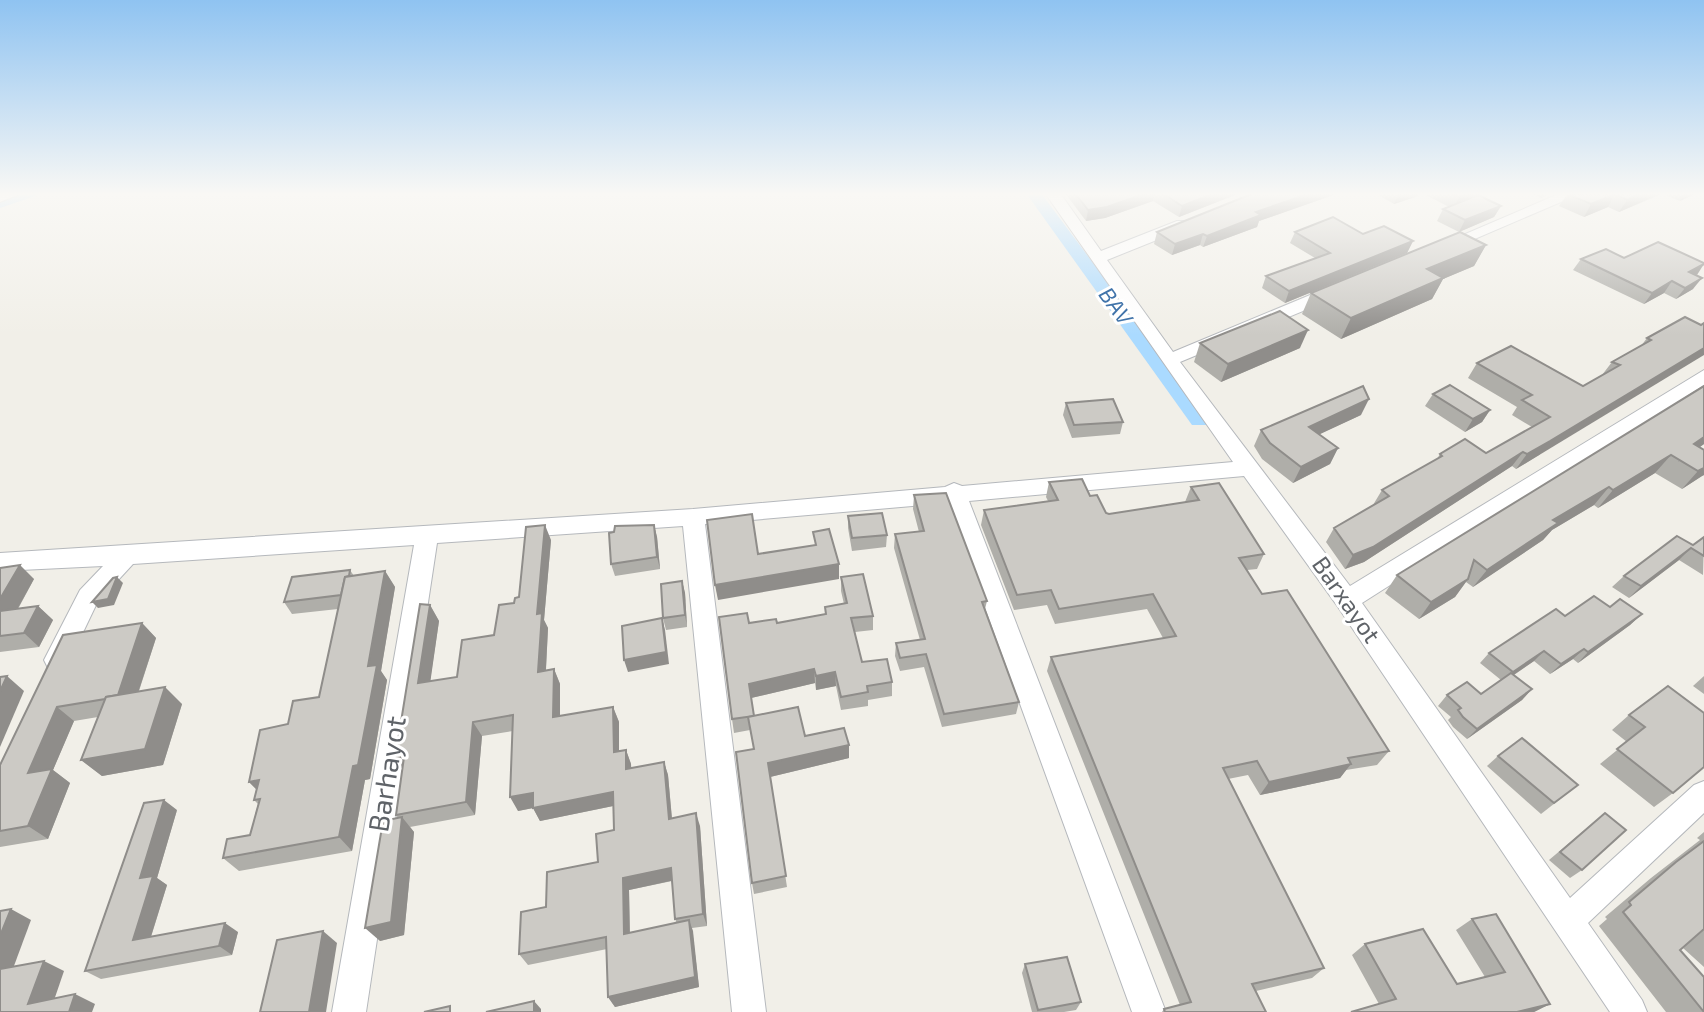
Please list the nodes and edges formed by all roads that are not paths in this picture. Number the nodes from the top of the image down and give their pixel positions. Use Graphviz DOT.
graph roads {
  1 [pos="1087,240"];
  2 [pos="1143,240"];
  3 [pos="1461,240"];
  4 [pos="1430,253"];
  5 [pos="1100,257"];
  6 [pos="1343,288"];
  7 [pos="1169,360"];
  8 [pos="1704,376"];
  9 [pos="1252,468"];
  10 [pos="954,491"];
  11 [pos="693,517"];
  12 [pos="427,536"];
  13 [pos="127,556"];
  14 [pos="0,562"];
  15 [pos="1347,600"];
  16 [pos="44,688"];
  17 [pos="1704,794"];
  18 [pos="1566,922"];
  19 [pos="349,1012"];
  20 [pos="749,1012"];
  21 [pos="1149,1012"];
  22 [pos="1630,1012"];
  1 -- 5 [label="street, Barxayot"];
  2 -- 5 [label="street"];
  3 -- 4 [label="street"];
  5 -- 7 [label="street, Barxayot"];
  6 -- 7 [label="street"];
  7 -- 9 [label="street, Barxayot"];
  8 -- 15 [label="street"];
  9 -- 10 [label="street"];
  9 -- 15 [label="street, Barxayot"];
  10 -- 11 [label="street"];
  10 -- 21 [label="street"];
  11 -- 12 [label="street"];
  11 -- 20 [label="street"];
  12 -- 13 [label="street"];
  12 -- 19 [label="street, Barhayot"];
  13 -- 14 [label="street"];
  13 -- 16 [label="street"];
  15 -- 18 [label="street, Barxayot"];
  17 -- 18 [label="street"];
  18 -- 22 [label="street, Barxayot"];
}
